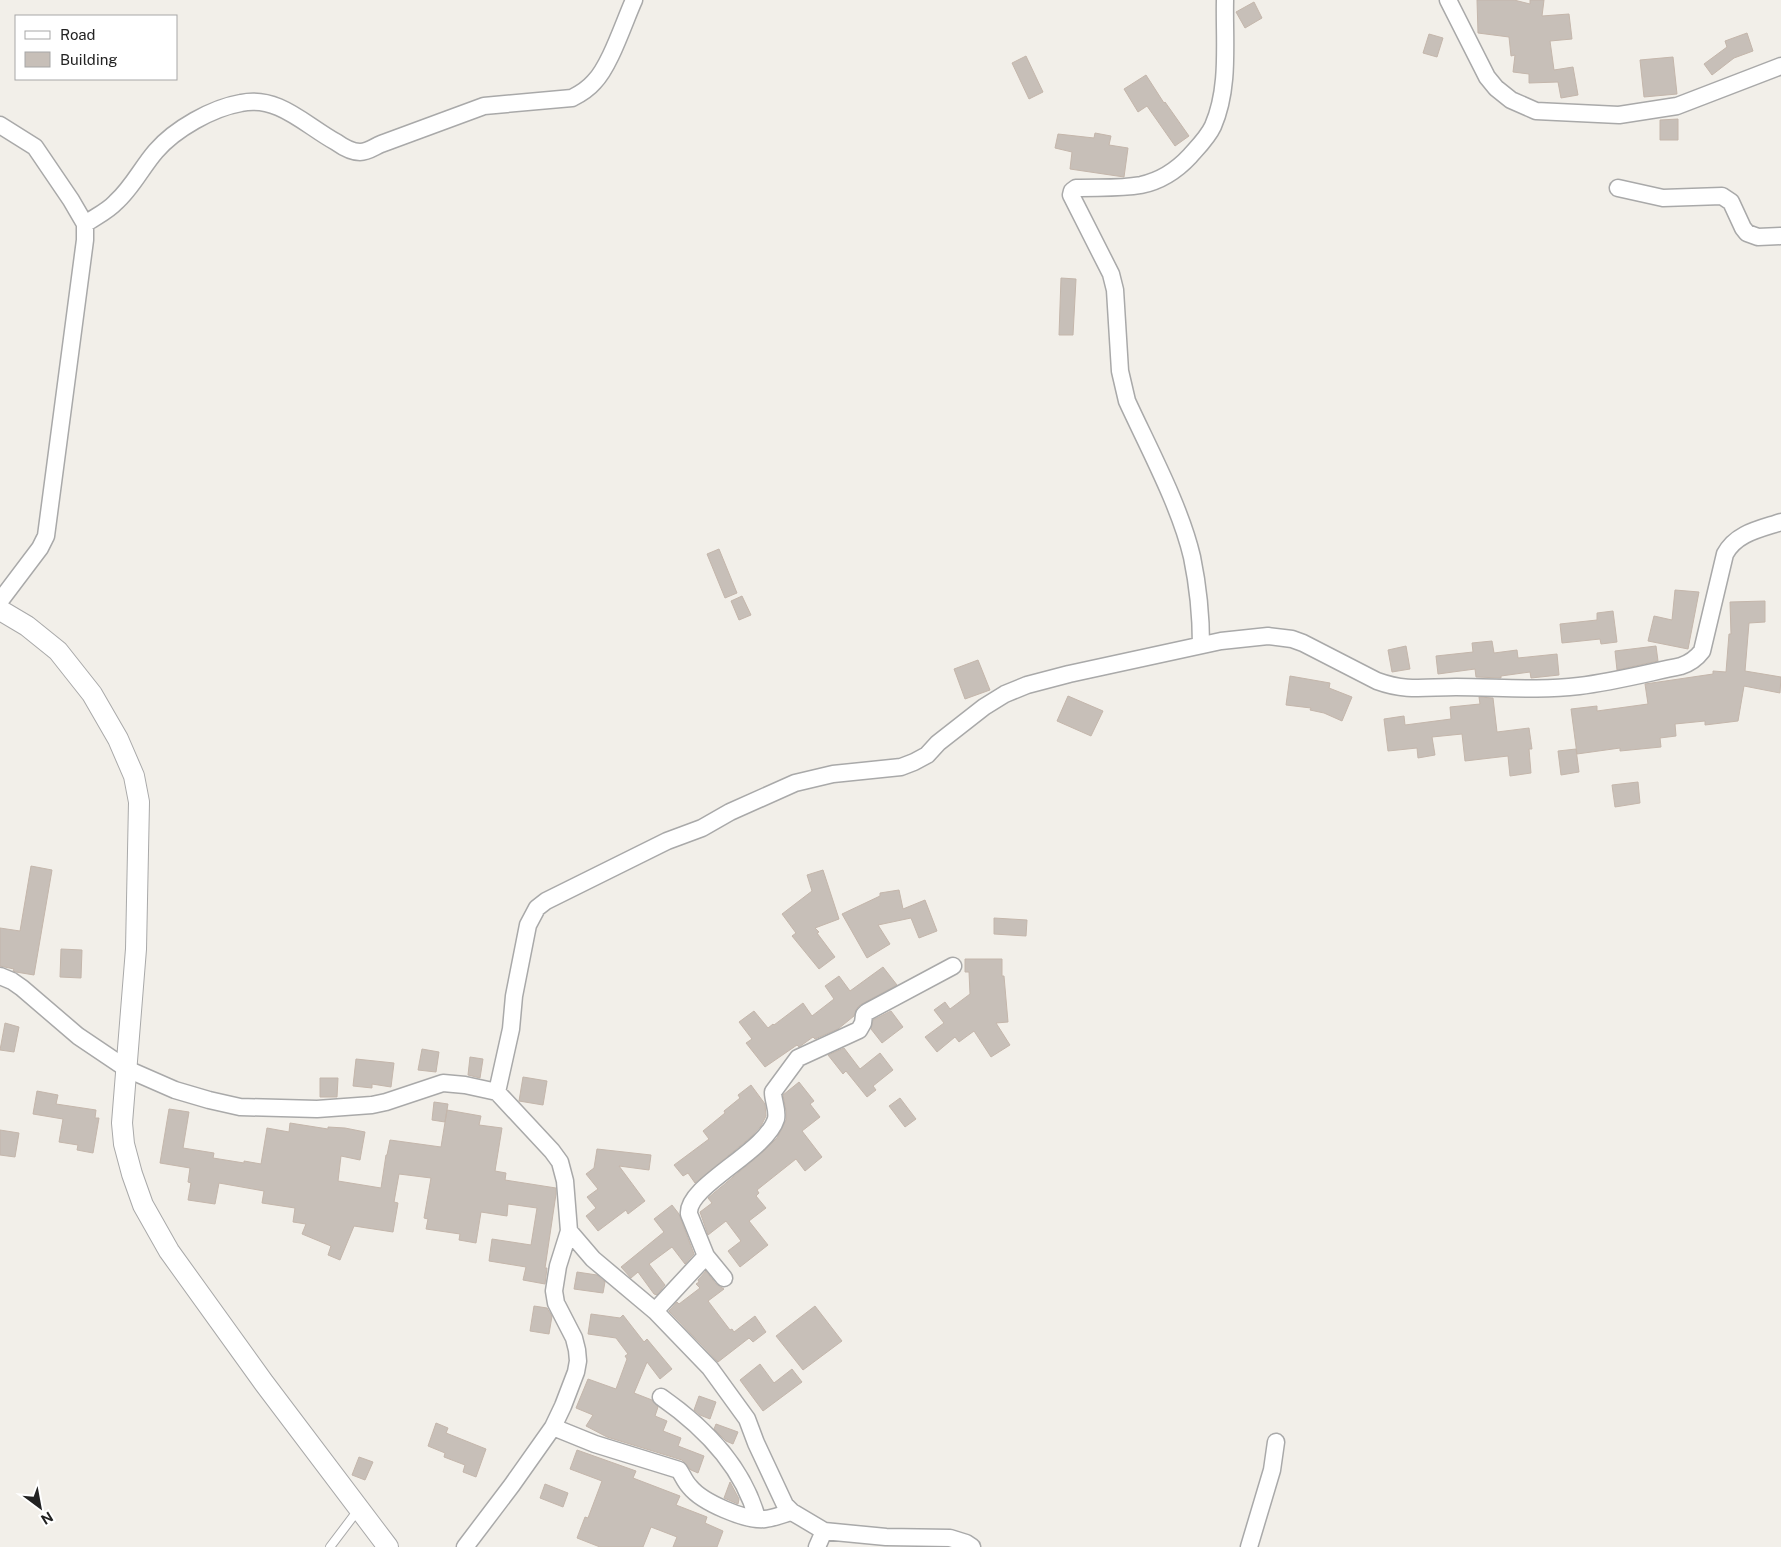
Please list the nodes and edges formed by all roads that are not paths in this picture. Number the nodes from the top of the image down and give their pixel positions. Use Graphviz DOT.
graph roads {
  1 [pos="634,0"];
  2 [pos="1225,0"];
  3 [pos="1448,0"];
  4 [pos="1781,66"];
  5 [pos="0,125"];
  6 [pos="1618,188"];
  7 [pos="85,224"];
  8 [pos="1781,236"];
  9 [pos="1781,522"];
  10 [pos="0,601"];
  11 [pos="0,610"];
  12 [pos="1201,645"];
  13 [pos="953,966"];
  14 [pos="0,976"];
  15 [pos="127,1070"];
  16 [pos="497,1092"];
  17 [pos="569,1231"];
  18 [pos="706,1256"];
  19 [pos="724,1278"];
  20 [pos="655,1311"];
  21 [pos="661,1398"];
  22 [pos="553,1427"];
  23 [pos="1276,1442"];
  24 [pos="359,1508"];
  25 [pos="792,1512"];
  26 [pos="757,1518"];
  27 [pos="824,1531"];
  28 [pos="330,1547"];
  29 [pos="388,1547"];
  30 [pos="464,1547"];
  31 [pos="817,1547"];
  32 [pos="972,1547"];
  33 [pos="1249,1547"];
  1 -- 7 [label="street"];
  2 -- 12 [label="street"];
  3 -- 4 [label="street"];
  5 -- 7 [label="street"];
  6 -- 8 [label="street"];
  7 -- 10 [label="street"];
  9 -- 12 [label="street"];
  11 -- 15 [label="street"];
  12 -- 16 [label="street"];
  13 -- 18 [label="street"];
  14 -- 15 [label="street"];
  15 -- 16 [label="street"];
  15 -- 24 [label="street"];
  16 -- 17 [label="street"];
  17 -- 20 [label="street"];
  17 -- 22 [label="street"];
  18 -- 19 [label="street"];
  18 -- 20 [label="street"];
  20 -- 25 [label="street"];
  21 -- 26 [label="street"];
  22 -- 26 [label="street"];
  22 -- 30 [label="street"];
  23 -- 33 [label="street"];
  24 -- 28 [label="lane"];
  24 -- 29 [label="street"];
  25 -- 26 [label="street"];
  25 -- 27 [label="street"];
  27 -- 31 [label="street"];
  27 -- 32 [label="street"];
}
